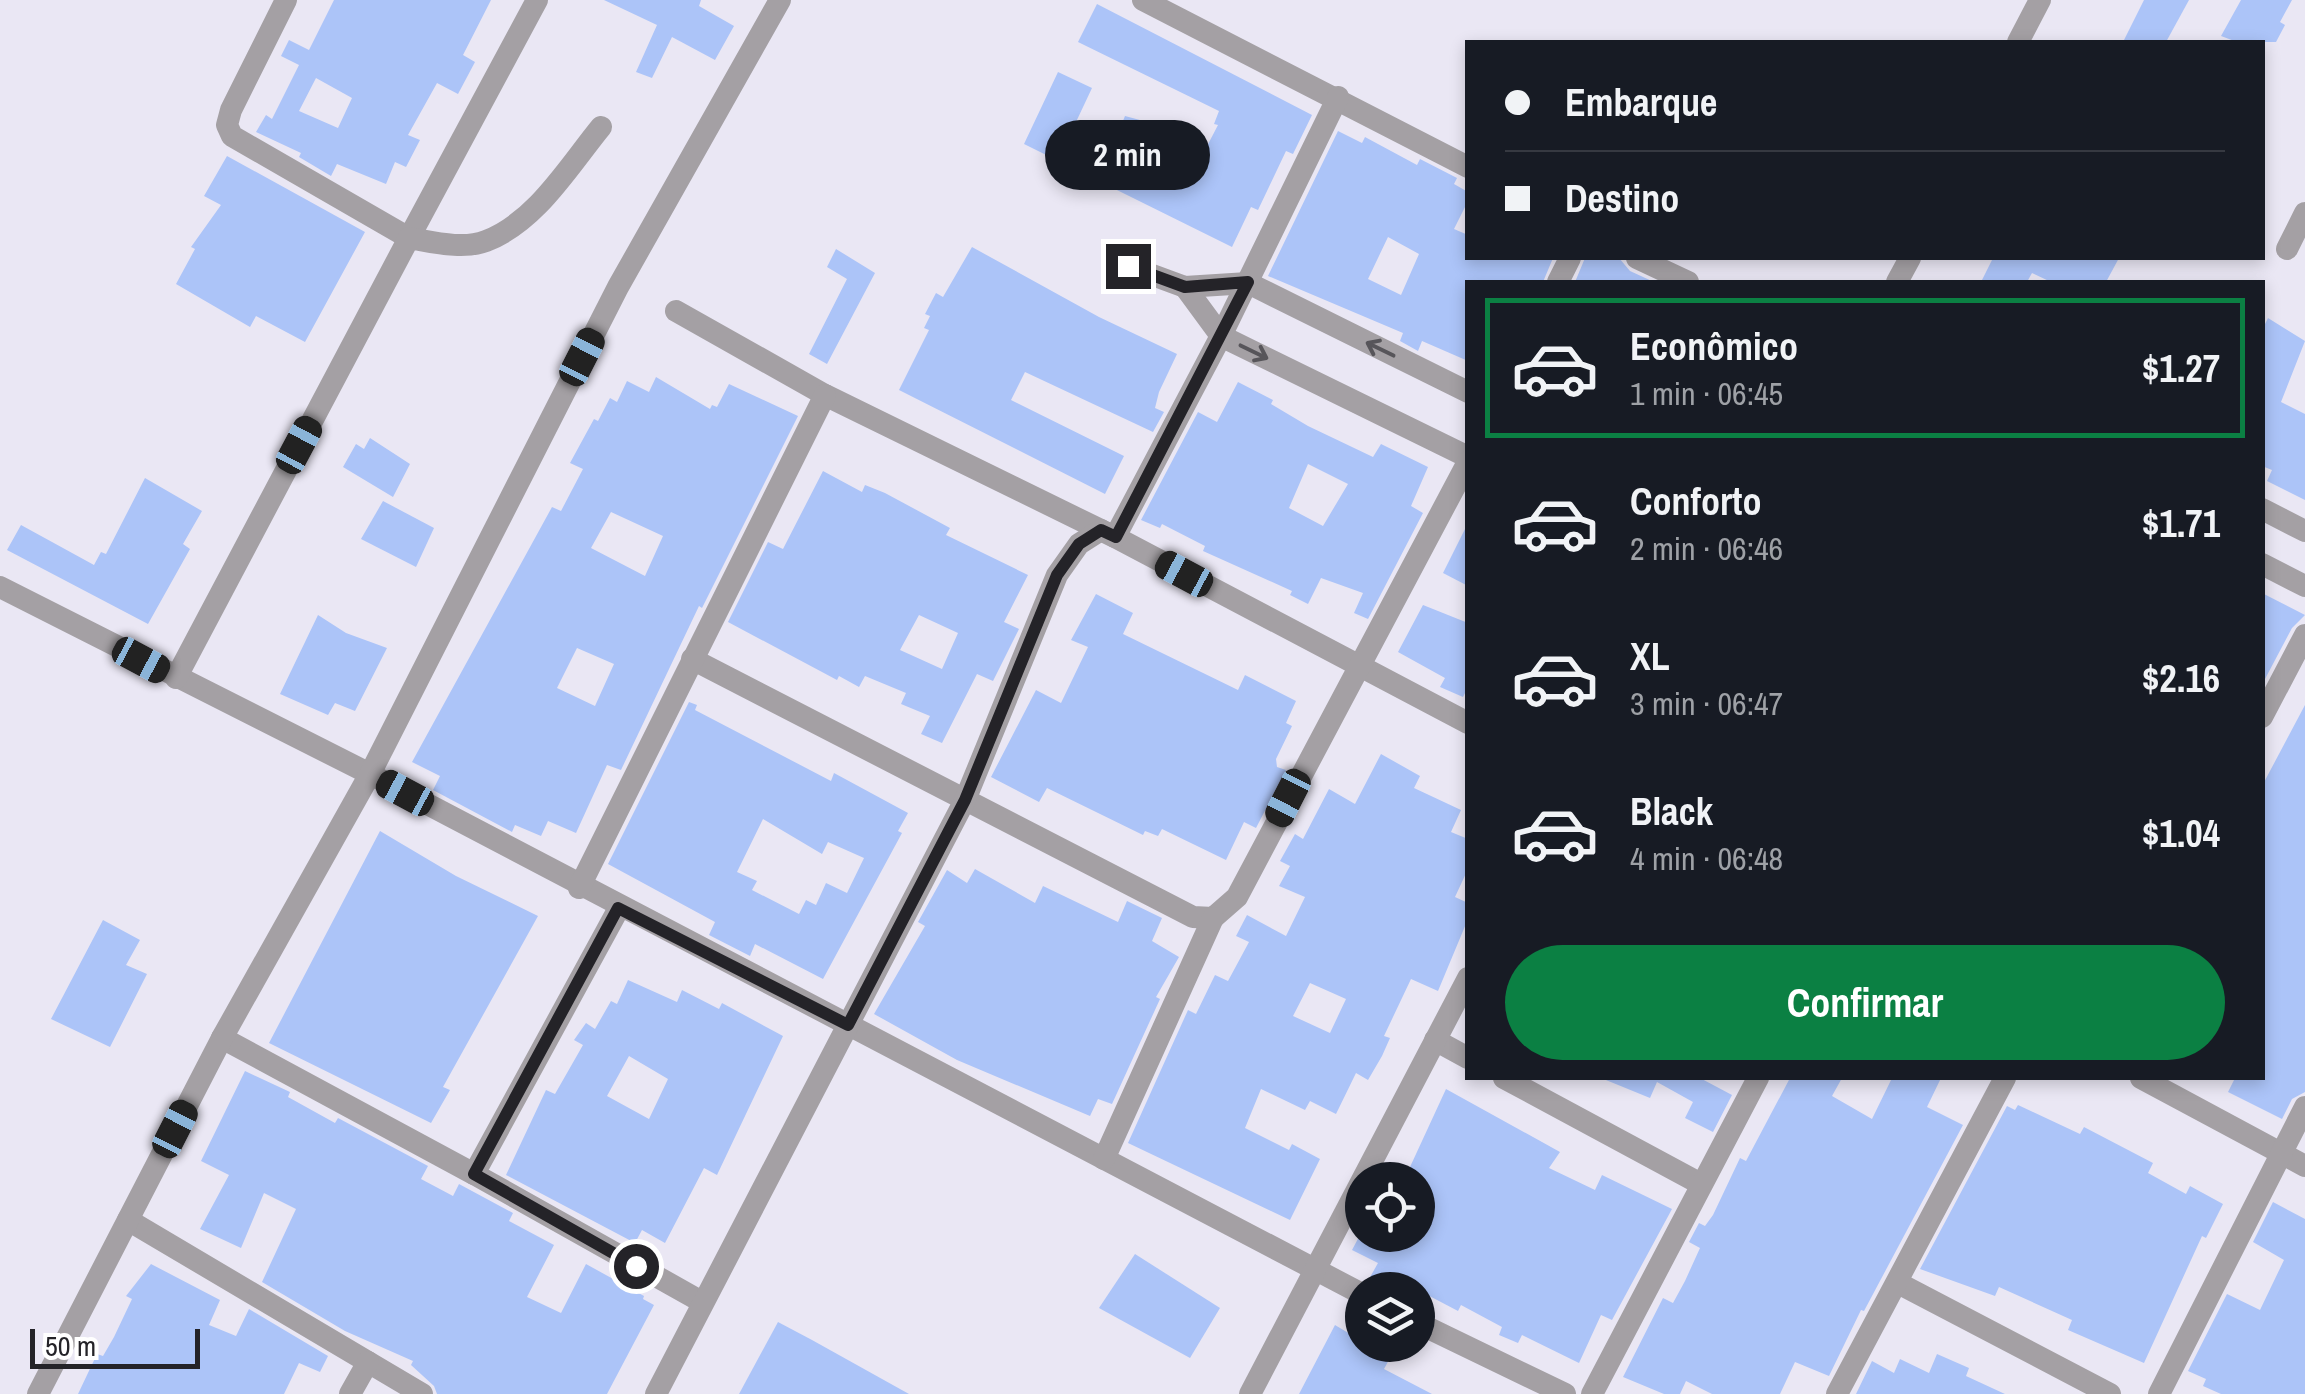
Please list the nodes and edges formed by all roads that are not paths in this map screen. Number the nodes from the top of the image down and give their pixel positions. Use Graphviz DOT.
graph roads {
  1 [pos="286,0"];
  2 [pos="537,0"];
  3 [pos="780,0"];
  4 [pos="1143,0"];
  5 [pos="2040,0"];
  6 [pos="2019,40"];
  7 [pos="1338,97"];
  8 [pos="601,127"];
  9 [pos="1465,164"];
  10 [pos="2305,213"];
  11 [pos="410,238"];
  12 [pos="2287,249"];
  13 [pos="1641,260"];
  14 [pos="1128,266"];
  15 [pos="1684,280"];
  16 [pos="1248,282"];
  17 [pos="1185,287"];
  18 [pos="676,311"];
  19 [pos="1221,336"];
  20 [pos="1465,390"];
  21 [pos="825,395"];
  22 [pos="1465,458"];
  23 [pos="1465,466"];
  24 [pos="2265,511"];
  25 [pos="2305,531"];
  26 [pos="1108,534"];
  27 [pos="2265,566"];
  28 [pos="0,586"];
  29 [pos="2305,586"];
  30 [pos="2305,636"];
  31 [pos="692,659"];
  32 [pos="1356,666"];
  33 [pos="176,678"];
  34 [pos="2265,710"];
  35 [pos="1465,721"];
  36 [pos="370,774"];
  37 [pos="965,800"];
  38 [pos="579,888"];
  39 [pos="618,908"];
  40 [pos="1212,918"];
  41 [pos="1465,984"];
  42 [pos="848,1025"];
  43 [pos="222,1038"];
  44 [pos="1435,1040"];
  45 [pos="1465,1056"];
  46 [pos="1508,1080"];
  47 [pos="1757,1080"];
  48 [pos="2005,1080"];
  49 [pos="2145,1080"];
  50 [pos="2305,1107"];
  51 [pos="2282,1154"];
  52 [pos="1104,1160"];
  53 [pos="2305,1166"];
  54 [pos="474,1174"];
  55 [pos="1699,1183"];
  56 [pos="128,1220"];
  57 [pos="1312,1269"];
  58 [pos="1898,1283"];
  59 [pos="1345,1286"];
  60 [pos="702,1302"];
  61 [pos="1435,1331"];
  62 [pos="368,1362"];
  63 [pos="664,1391"];
  64 [pos="38,1394"];
  65 [pos="350,1394"];
  66 [pos="422,1394"];
  67 [pos="1250,1394"];
  68 [pos="1564,1394"];
  69 [pos="1592,1394"];
  70 [pos="1837,1394"];
  71 [pos="2110,1394"];
  72 [pos="2159,1394"];
  1 -- 11 [label="street"];
  2 -- 11 [label="street"];
  3 -- 36 [label="street"];
  4 -- 7 [label="street"];
  5 -- 6 [label="street"];
  7 -- 9 [label="street"];
  7 -- 16 [label="street"];
  8 -- 11 [label="street"];
  10 -- 12 [label="street"];
  11 -- 33 [label="street"];
  13 -- 15 [label="street"];
  14 -- 17 [label="street"];
  16 -- 17 [label="street"];
  16 -- 19 [label="street"];
  20 -- 16 [label="street, one-way"];
  17 -- 19 [label="street"];
  18 -- 21 [label="street"];
  19 -- 22 [label="street, one-way"];
  19 -- 26 [label="street"];
  21 -- 26 [label="street"];
  21 -- 31 [label="street"];
  23 -- 32 [label="street"];
  24 -- 25 [label="street"];
  26 -- 32 [label="street"];
  26 -- 37 [label="street"];
  27 -- 29 [label="street"];
  28 -- 33 [label="street"];
  30 -- 34 [label="street"];
  31 -- 37 [label="street"];
  31 -- 38 [label="street"];
  32 -- 35 [label="street"];
  32 -- 40 [label="street"];
  33 -- 36 [label="street"];
  36 -- 38 [label="street"];
  36 -- 43 [label="street"];
  37 -- 40 [label="street"];
  37 -- 42 [label="street"];
  38 -- 39 [label="street"];
  39 -- 42 [label="street"];
  39 -- 54 [label="street"];
  40 -- 52 [label="street"];
  41 -- 44 [label="street"];
  42 -- 52 [label="street"];
  42 -- 60 [label="street"];
  43 -- 54 [label="street"];
  43 -- 56 [label="street"];
  44 -- 45 [label="street"];
  44 -- 57 [label="street"];
  46 -- 55 [label="street"];
  47 -- 55 [label="street"];
  48 -- 58 [label="street"];
  49 -- 51 [label="street"];
  50 -- 51 [label="street"];
  51 -- 53 [label="street"];
  51 -- 72 [label="street"];
  52 -- 57 [label="street"];
  54 -- 60 [label="street"];
  55 -- 69 [label="street"];
  56 -- 62 [label="street"];
  56 -- 64 [label="street"];
  57 -- 59 [label="street"];
  57 -- 67 [label="street"];
  58 -- 70 [label="street"];
  58 -- 71 [label="street"];
  60 -- 63 [label="street"];
  61 -- 68 [label="street"];
  62 -- 65 [label="street"];
  62 -- 66 [label="street"];
}
